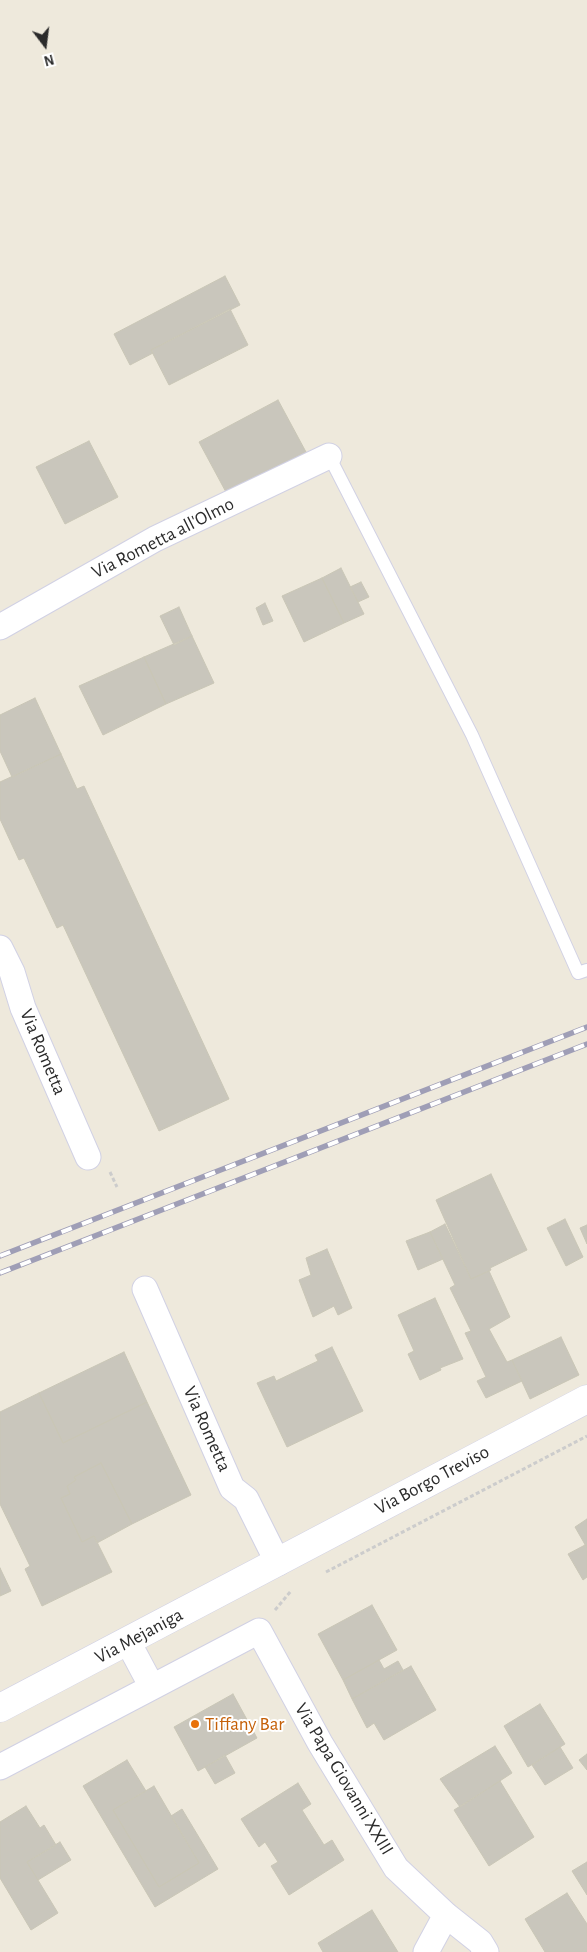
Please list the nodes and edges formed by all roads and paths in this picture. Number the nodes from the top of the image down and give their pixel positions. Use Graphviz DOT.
graph roads {
  1 [pos="329,456"];
  2 [pos="0,628"];
  3 [pos="0,948"];
  4 [pos="587,970"];
  5 [pos="6,974"];
  6 [pos="88,1157"];
  7 [pos="145,1289"];
  8 [pos="587,1398"];
  9 [pos="587,1436"];
  10 [pos="278,1563"];
  11 [pos="317,1577"];
  12 [pos="299,1586"];
  13 [pos="290,1591"];
  14 [pos="128,1642"];
  15 [pos="152,1687"];
  16 [pos="0,1708"];
  17 [pos="0,1767"];
  18 [pos="446,1915"];
  19 [pos="426,1952"];
  20 [pos="486,1952"];
  1 -- 2 [label="street, Via Rometta all'Olmo"];
  1 -- 4 [label="lane"];
  3 -- 5 [label="street, Via Rometta"];
  5 -- 6 [label="street, Via Rometta"];
  7 -- 10 [label="street, Via Rometta"];
  8 -- 10 [label="street, Via Borgo Treviso"];
  9 -- 11 [label="path"];
  10 -- 14 [label="street, Via Mejaniga"];
  12 -- 13 [label="path"];
  14 -- 15 [label="street"];
  14 -- 16 [label="street, Via Mejaniga"];
  15 -- 17 [label="street"];
  15 -- 18 [label="street, Via Papa Giovanni XXIII"];
  18 -- 19 [label="street"];
  18 -- 20 [label="street, Via Papa Giovanni XXIII"];
}
